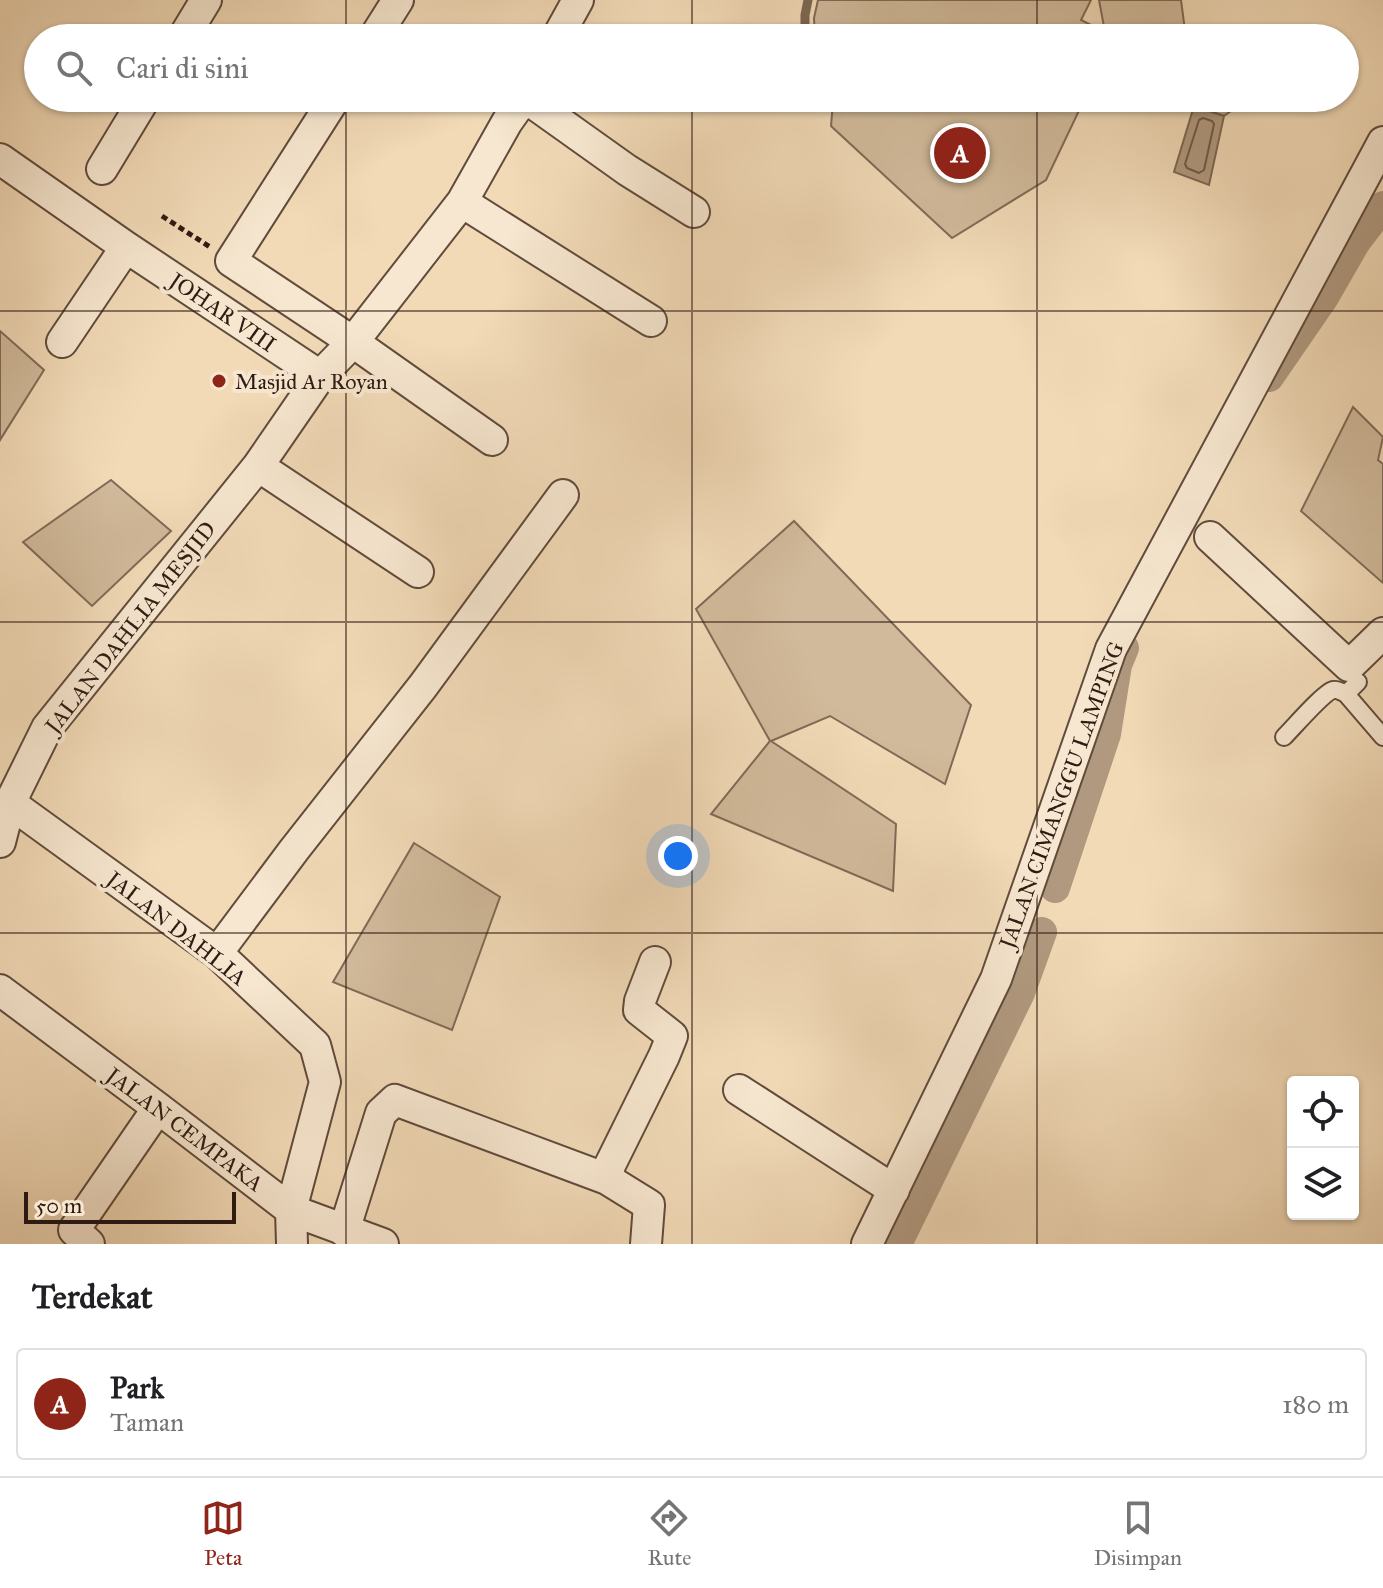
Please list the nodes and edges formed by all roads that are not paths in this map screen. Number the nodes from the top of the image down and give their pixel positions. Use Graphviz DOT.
graph roads {
  1 [pos="206,0"];
  2 [pos="398,0"];
  3 [pos="578,0"];
  4 [pos="191,24"];
  5 [pos="383,24"];
  6 [pos="565,24"];
  7 [pos="137,112"];
  8 [pos="326,112"];
  9 [pos="514,112"];
  10 [pos="545,112"];
  11 [pos="1383,142"];
  12 [pos="0,159"];
  13 [pos="102,169"];
  14 [pos="462,202"];
  15 [pos="694,212"];
  16 [pos="126,247"];
  17 [pos="651,321"];
  18 [pos="62,342"];
  19 [pos="353,342"];
  20 [pos="320,376"];
  21 [pos="492,440"];
  22 [pos="258,466"];
  23 [pos="563,495"];
  24 [pos="1210,537"];
  25 [pos="418,572"];
  26 [pos="1383,633"];
  27 [pos="1284,737"];
  28 [pos="1383,737"];
  29 [pos="10,803"];
  30 [pos="0,842"];
  31 [pos="217,953"];
  32 [pos="655,962"];
  33 [pos="0,990"];
  34 [pos="739,1090"];
  35 [pos="158,1108"];
  36 [pos="607,1179"];
  37 [pos="894,1190"];
  38 [pos="291,1210"];
  39 [pos="344,1231"];
  40 [pos="89,1244"];
  41 [pos="292,1244"];
  42 [pos="383,1244"];
  43 [pos="646,1244"];
  44 [pos="867,1244"];
  1 -- 4 [label="street"];
  2 -- 5 [label="street"];
  3 -- 6 [label="street"];
  7 -- 13 [label="street"];
  8 -- 19 [label="street"];
  9 -- 14 [label="street, JALAN DAHLIA MESJID"];
  10 -- 15 [label="street, JALAN DAHLIA MESJID"];
  11 -- 37 [label="street, JALAN CIMANGGU LAMPING"];
  12 -- 16 [label="street, JOHAR VIII"];
  14 -- 17 [label="street"];
  14 -- 19 [label="street, JALAN DAHLIA MESJID"];
  16 -- 18 [label="street"];
  16 -- 20 [label="street, JOHAR VIII"];
  19 -- 20 [label="street, JALAN DAHLIA MESJID"];
  19 -- 21 [label="street"];
  20 -- 22 [label="street, JALAN DAHLIA MESJID"];
  22 -- 25 [label="street"];
  22 -- 29 [label="street, JALAN DAHLIA MESJID"];
  23 -- 31 [label="street"];
  24 -- 26 [label="street"];
  27 -- 28 [label="lane"];
  29 -- 30 [label="street, JALAN DAHLIA MESJID"];
  29 -- 31 [label="street, JALAN DAHLIA"];
  31 -- 38 [label="street, JALAN DAHLIA"];
  32 -- 36 [label="street"];
  33 -- 35 [label="street, JALAN CEMPAKA"];
  34 -- 37 [label="street"];
  35 -- 38 [label="street, JALAN CEMPAKA"];
  35 -- 40 [label="street"];
  36 -- 39 [label="street"];
  36 -- 43 [label="street"];
  37 -- 44 [label="street, JALAN CIMANGGU LAMPING"];
  38 -- 39 [label="street, JALAN CEMPAKA"];
  38 -- 41 [label="street, JALAN DAHLIA"];
  39 -- 42 [label="street, JALAN CEMPAKA"];
}
